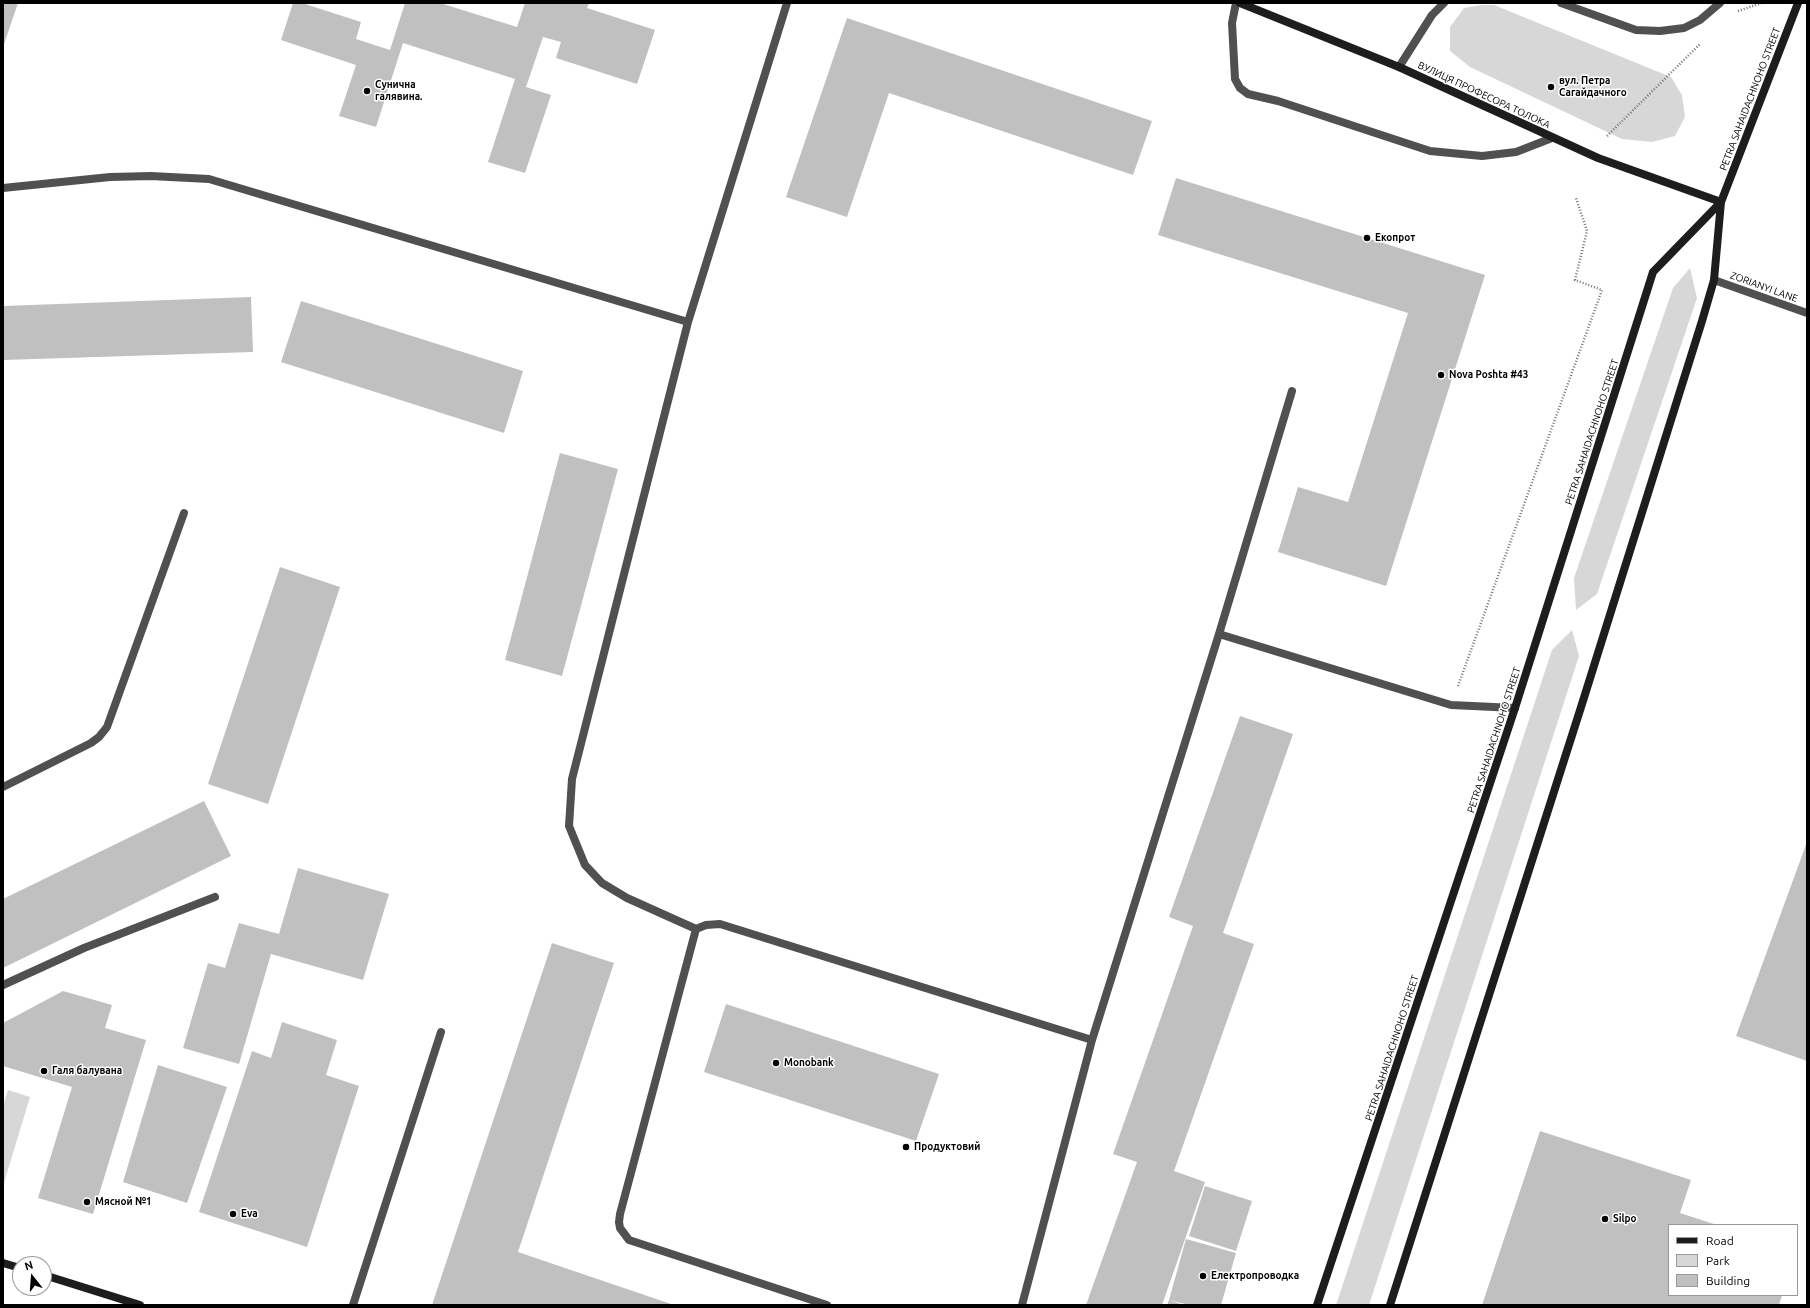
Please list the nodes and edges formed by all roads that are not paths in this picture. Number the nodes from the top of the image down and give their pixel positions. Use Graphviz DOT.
graph roads {
  1 [pos="788,3"];
  2 [pos="1236,3"];
  3 [pos="1240,3"];
  4 [pos="1444,3"];
  5 [pos="1561,3"];
  6 [pos="1720,3"];
  7 [pos="1798,3"];
  8 [pos="1398,67"];
  9 [pos="1552,138"];
  10 [pos="3,188"];
  11 [pos="1721,202"];
  12 [pos="1714,280"];
  13 [pos="1807,313"];
  14 [pos="688,322"];
  15 [pos="1292,391"];
  16 [pos="184,513"];
  17 [pos="1219,634"];
  18 [pos="1515,708"];
  19 [pos="3,787"];
  20 [pos="215,897"];
  21 [pos="696,929"];
  22 [pos="3,984"];
  23 [pos="441,1032"];
  24 [pos="1092,1040"];
  25 [pos="52,1278"];
  26 [pos="140,1305"];
  27 [pos="353,1305"];
  28 [pos="827,1305"];
  29 [pos="1022,1305"];
  30 [pos="1317,1305"];
  31 [pos="1390,1305"];
  1 -- 14 [label="street"];
  2 -- 9 [label="street"];
  3 -- 8 [label="street, ВУЛИЦЯ ПРОФЕСОРА ТОЛОКА"];
  4 -- 8 [label="street"];
  5 -- 6 [label="street"];
  7 -- 11 [label="street, PETRA SAHAIDACHNOHO STREET"];
  8 -- 9 [label="street, ВУЛИЦЯ ПРОФЕСОРА ТОЛОКА"];
  9 -- 11 [label="street, ВУЛИЦЯ ПРОФЕСОРА ТОЛОКА"];
  10 -- 14 [label="street"];
  11 -- 12 [label="street, PETRA SAHAIDACHNOHO STREET"];
  11 -- 18 [label="street, PETRA SAHAIDACHNOHO STREET"];
  12 -- 13 [label="street, ZORIANYI LANE"];
  12 -- 31 [label="street, PETRA SAHAIDACHNOHO STREET"];
  14 -- 21 [label="street"];
  15 -- 17 [label="street"];
  16 -- 19 [label="street"];
  17 -- 18 [label="street"];
  17 -- 24 [label="street"];
  18 -- 30 [label="street, PETRA SAHAIDACHNOHO STREET"];
  20 -- 22 [label="street"];
  21 -- 24 [label="street"];
  21 -- 28 [label="street"];
  23 -- 27 [label="street"];
  24 -- 29 [label="street"];
  25 -- 26 [label="street"];
}
